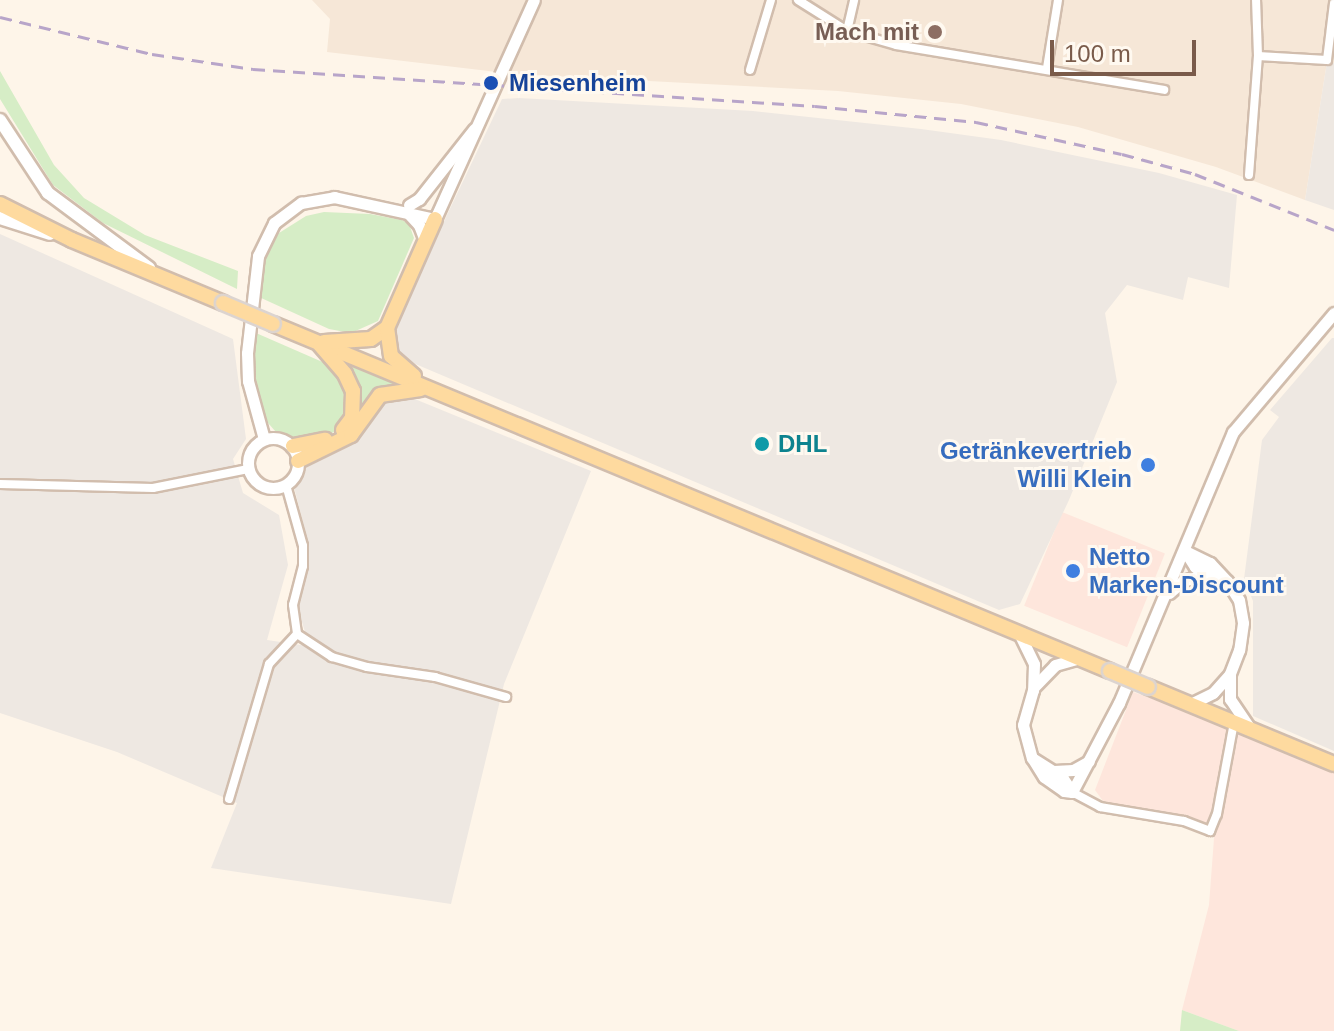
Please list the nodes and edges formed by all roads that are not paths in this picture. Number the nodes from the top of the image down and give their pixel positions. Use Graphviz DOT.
graph roads {
  1 [pos="534,0"];
  2 [pos="771,0"];
  3 [pos="798,0"];
  4 [pos="854,0"];
  5 [pos="1058,0"];
  6 [pos="1256,0"];
  7 [pos="1334,3"];
  8 [pos="847,31"];
  9 [pos="1258,56"];
  10 [pos="1047,68"];
  11 [pos="750,70"];
  12 [pos="1164,90"];
  13 [pos="0,120"];
  14 [pos="478,126"];
  15 [pos="1249,175"];
  16 [pos="0,204"];
  17 [pos="408,208"];
  18 [pos="0,218"];
  19 [pos="435,219"];
  20 [pos="72,240"];
  21 [pos="425,241"];
  22 [pos="165,279"];
  23 [pos="1334,313"];
  24 [pos="387,328"];
  25 [pos="317,342"];
  26 [pos="430,389"];
  27 [pos="264,439"];
  28 [pos="293,446"];
  29 [pos="298,461"];
  30 [pos="248,469"];
  31 [pos="0,484"];
  32 [pos="286,485"];
  33 [pos="1185,551"];
  34 [pos="1208,573"];
  35 [pos="1227,581"];
  36 [pos="1166,596"];
  37 [pos="1018,633"];
  38 [pos="297,634"];
  39 [pos="1080,658"];
  40 [pos="1230,674"];
  41 [pos="1033,690"];
  42 [pos="506,697"];
  43 [pos="1190,704"];
  44 [pos="1234,722"];
  45 [pos="1252,730"];
  46 [pos="1032,758"];
  47 [pos="1090,761"];
  48 [pos="1334,764"];
  49 [pos="1054,771"];
  50 [pos="1072,792"];
  51 [pos="229,799"];
  1 -- 14 [label="street"];
  2 -- 11 [label="street"];
  3 -- 8 [label="street"];
  4 -- 8 [label="street"];
  5 -- 10 [label="street"];
  6 -- 9 [label="street"];
  7 -- 9 [label="street"];
  8 -- 10 [label="street"];
  9 -- 15 [label="street"];
  10 -- 12 [label="street"];
  13 -- 22 [label="main road"];
  14 -- 17 [label="street"];
  14 -- 19 [label="street"];
  16 -- 20 [label="main road"];
  17 -- 19 [label="street"];
  17 -- 21 [label="street"];
  17 -- 27 [label="street"];
  18 -- 20 [label="main road"];
  19 -- 21 [label="main road"];
  20 -- 22 [label="main road"];
  21 -- 24 [label="main road"];
  22 -- 25 [label="main road, bridge"];
  23 -- 33 [label="street"];
  24 -- 25 [label="main road"];
  24 -- 26 [label="main road"];
  25 -- 26 [label="main road"];
  25 -- 28 [label="main road"];
  26 -- 29 [label="main road"];
  26 -- 37 [label="main road"];
  27 -- 28 [label="street"];
  27 -- 30 [label="street"];
  28 -- 29 [label="street"];
  29 -- 32 [label="street"];
  30 -- 31 [label="street"];
  30 -- 32 [label="street"];
  32 -- 38 [label="street"];
  33 -- 34 [label="street"];
  33 -- 35 [label="street"];
  33 -- 36 [label="street"];
  34 -- 35 [label="street"];
  34 -- 36 [label="street"];
  35 -- 40 [label="street"];
  36 -- 47 [label="street"];
  37 -- 39 [label="main road"];
  37 -- 41 [label="street"];
  38 -- 42 [label="street"];
  38 -- 51 [label="street"];
  39 -- 41 [label="street"];
  39 -- 43 [label="main road, bridge"];
  40 -- 43 [label="street"];
  40 -- 45 [label="street"];
  41 -- 46 [label="street"];
  43 -- 44 [label="main road"];
  44 -- 45 [label="main road"];
  44 -- 50 [label="street"];
  45 -- 48 [label="main road"];
  46 -- 49 [label="street"];
  46 -- 50 [label="street"];
  47 -- 49 [label="street"];
  47 -- 50 [label="street"];
  49 -- 50 [label="street"];
}
